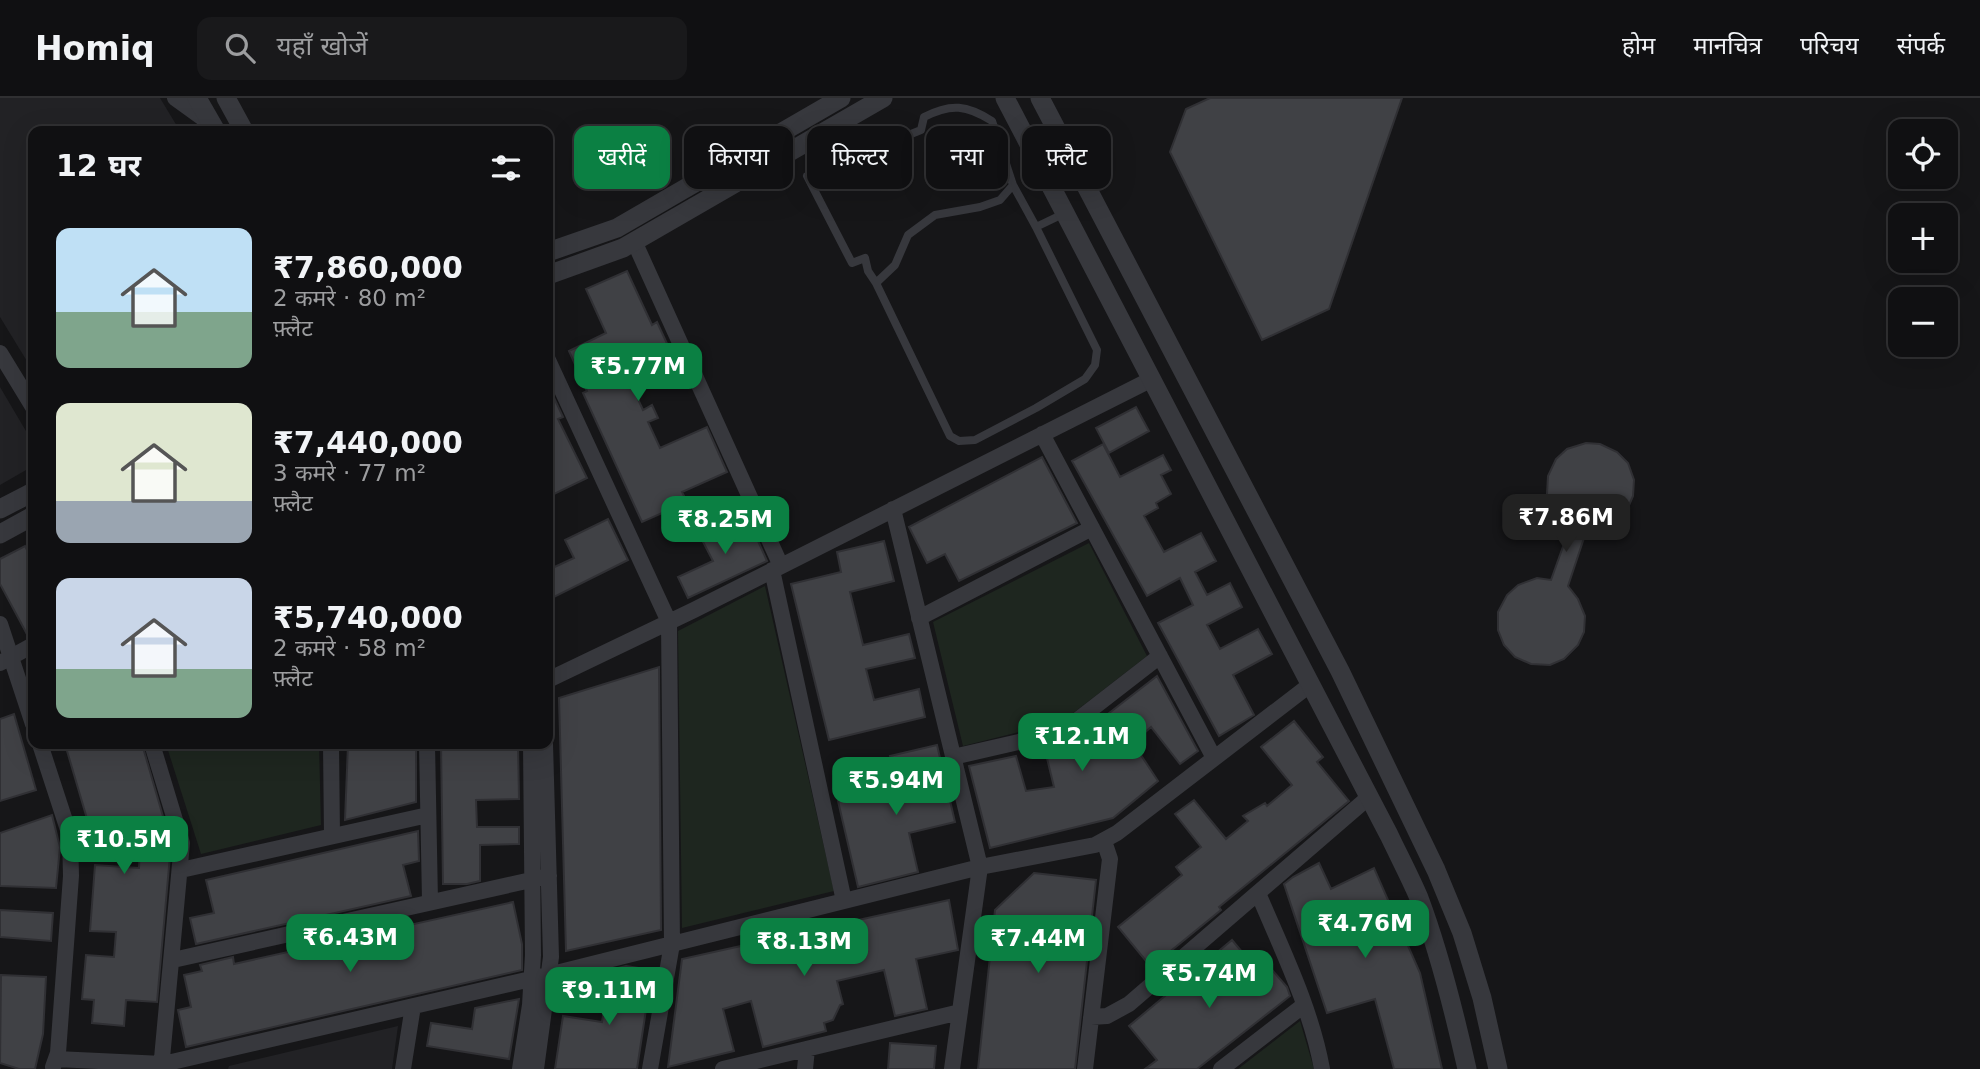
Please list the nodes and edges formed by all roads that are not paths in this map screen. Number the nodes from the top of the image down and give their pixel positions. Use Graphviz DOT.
graph roads {
  1 [pos="175,98"];
  2 [pos="197,98"];
  3 [pos="841,98"];
  4 [pos="883,98"];
  5 [pos="1005,98"];
  6 [pos="1040,98"];
  7 [pos="230,102"];
  8 [pos="211,126"];
  9 [pos="213,126"];
  10 [pos="242,126"];
  11 [pos="1013,185"];
  12 [pos="1066,212"];
  13 [pos="1036,228"];
  14 [pos="634,241"];
  15 [pos="553,250"];
  16 [pos="553,273"];
  17 [pos="876,282"];
  18 [pos="0,354"];
  19 [pos="553,371"];
  20 [pos="1152,379"];
  21 [pos="28,399"];
  22 [pos="1042,434"];
  23 [pos="28,495"];
  24 [pos="0,509"];
  25 [pos="893,509"];
  26 [pos="28,519"];
  27 [pos="1092,528"];
  28 [pos="0,534"];
  29 [pos="776,568"];
  30 [pos="919,618"];
  31 [pos="669,622"];
  32 [pos="0,624"];
  33 [pos="28,648"];
  34 [pos="1160,656"];
  35 [pos="6,660"];
  36 [pos="553,678"];
  37 [pos="1311,684"];
  38 [pos="28,712"];
  39 [pos="42,749"];
  40 [pos="154,749"];
  41 [pos="331,749"];
  42 [pos="427,749"];
  43 [pos="531,749"];
  44 [pos="545,749"];
  45 [pos="953,757"];
  46 [pos="1214,758"];
  47 [pos="1370,797"];
  48 [pos="428,815"];
  49 [pos="332,836"];
  50 [pos="1104,841"];
  51 [pos="980,867"];
  52 [pos="181,870"];
  53 [pos="540,877"];
  54 [pos="1258,893"];
  55 [pos="430,901"];
  56 [pos="844,901"];
  57 [pos="672,944"];
  58 [pos="173,960"];
  59 [pos="548,975"];
  60 [pos="531,979"];
  61 [pos="1304,1004"];
  62 [pos="413,1006"];
  63 [pos="960,1012"];
  64 [pos="1091,1017"];
  65 [pos="807,1049"];
  66 [pos="54,1064"];
  67 [pos="162,1067"];
  68 [pos="403,1069"];
  69 [pos="520,1069"];
  70 [pos="536,1069"];
  71 [pos="650,1069"];
  72 [pos="723,1069"];
  73 [pos="805,1069"];
  74 [pos="952,1069"];
  75 [pos="1084,1069"];
  76 [pos="1221,1069"];
  77 [pos="1322,1069"];
  78 [pos="1467,1069"];
  79 [pos="1498,1069"];
  1 -- 8 [label="street"];
  2 -- 9 [label="street"];
  3 -- 15 [label="street"];
  4 -- 14 [label="street"];
  5 -- 12 [label="street"];
  6 -- 79 [label="street"];
  7 -- 10 [label="street"];
  11 -- 13 [label="lane"];
  11 -- 17 [label="lane"];
  11 -- 17 [label="lane"];
  12 -- 13 [label="lane"];
  12 -- 20 [label="street"];
  13 -- 17 [label="lane"];
  14 -- 16 [label="street"];
  14 -- 29 [label="street"];
  18 -- 21 [label="street"];
  19 -- 31 [label="street"];
  20 -- 22 [label="street"];
  20 -- 37 [label="street"];
  22 -- 25 [label="street"];
  22 -- 27 [label="street"];
  23 -- 24 [label="street"];
  25 -- 29 [label="street"];
  25 -- 30 [label="street"];
  26 -- 28 [label="street"];
  27 -- 30 [label="street"];
  27 -- 34 [label="street"];
  29 -- 31 [label="street"];
  29 -- 56 [label="street"];
  30 -- 45 [label="street"];
  31 -- 36 [label="street"];
  31 -- 57 [label="street"];
  32 -- 35 [label="street"];
  33 -- 35 [label="street"];
  34 -- 45 [label="street"];
  34 -- 46 [label="street"];
  35 -- 38 [label="street"];
  37 -- 46 [label="street"];
  37 -- 47 [label="street"];
  39 -- 66 [label="street"];
  40 -- 52 [label="street"];
  41 -- 49 [label="street"];
  42 -- 48 [label="street"];
  43 -- 53 [label="street"];
  44 -- 53 [label="street"];
  45 -- 51 [label="street"];
  46 -- 50 [label="street"];
  47 -- 54 [label="street"];
  47 -- 78 [label="street"];
  48 -- 49 [label="street"];
  48 -- 55 [label="street"];
  49 -- 52 [label="street"];
  50 -- 51 [label="street"];
  50 -- 64 [label="street"];
  51 -- 56 [label="street"];
  51 -- 63 [label="street"];
  52 -- 58 [label="street"];
  53 -- 55 [label="street"];
  53 -- 59 [label="street"];
  53 -- 60 [label="street"];
  54 -- 61 [label="street"];
  54 -- 64 [label="street"];
  55 -- 58 [label="street"];
  56 -- 57 [label="street"];
  57 -- 59 [label="street"];
  57 -- 71 [label="street"];
  58 -- 67 [label="street"];
  59 -- 60 [label="street"];
  59 -- 70 [label="street"];
  60 -- 62 [label="street"];
  60 -- 69 [label="street"];
  61 -- 76 [label="street"];
  61 -- 77 [label="street"];
  62 -- 67 [label="street"];
  62 -- 68 [label="street"];
  63 -- 65 [label="street"];
  63 -- 74 [label="street"];
  64 -- 75 [label="street"];
  65 -- 72 [label="street"];
  65 -- 73 [label="street"];
  66 -- 67 [label="street"];
}
